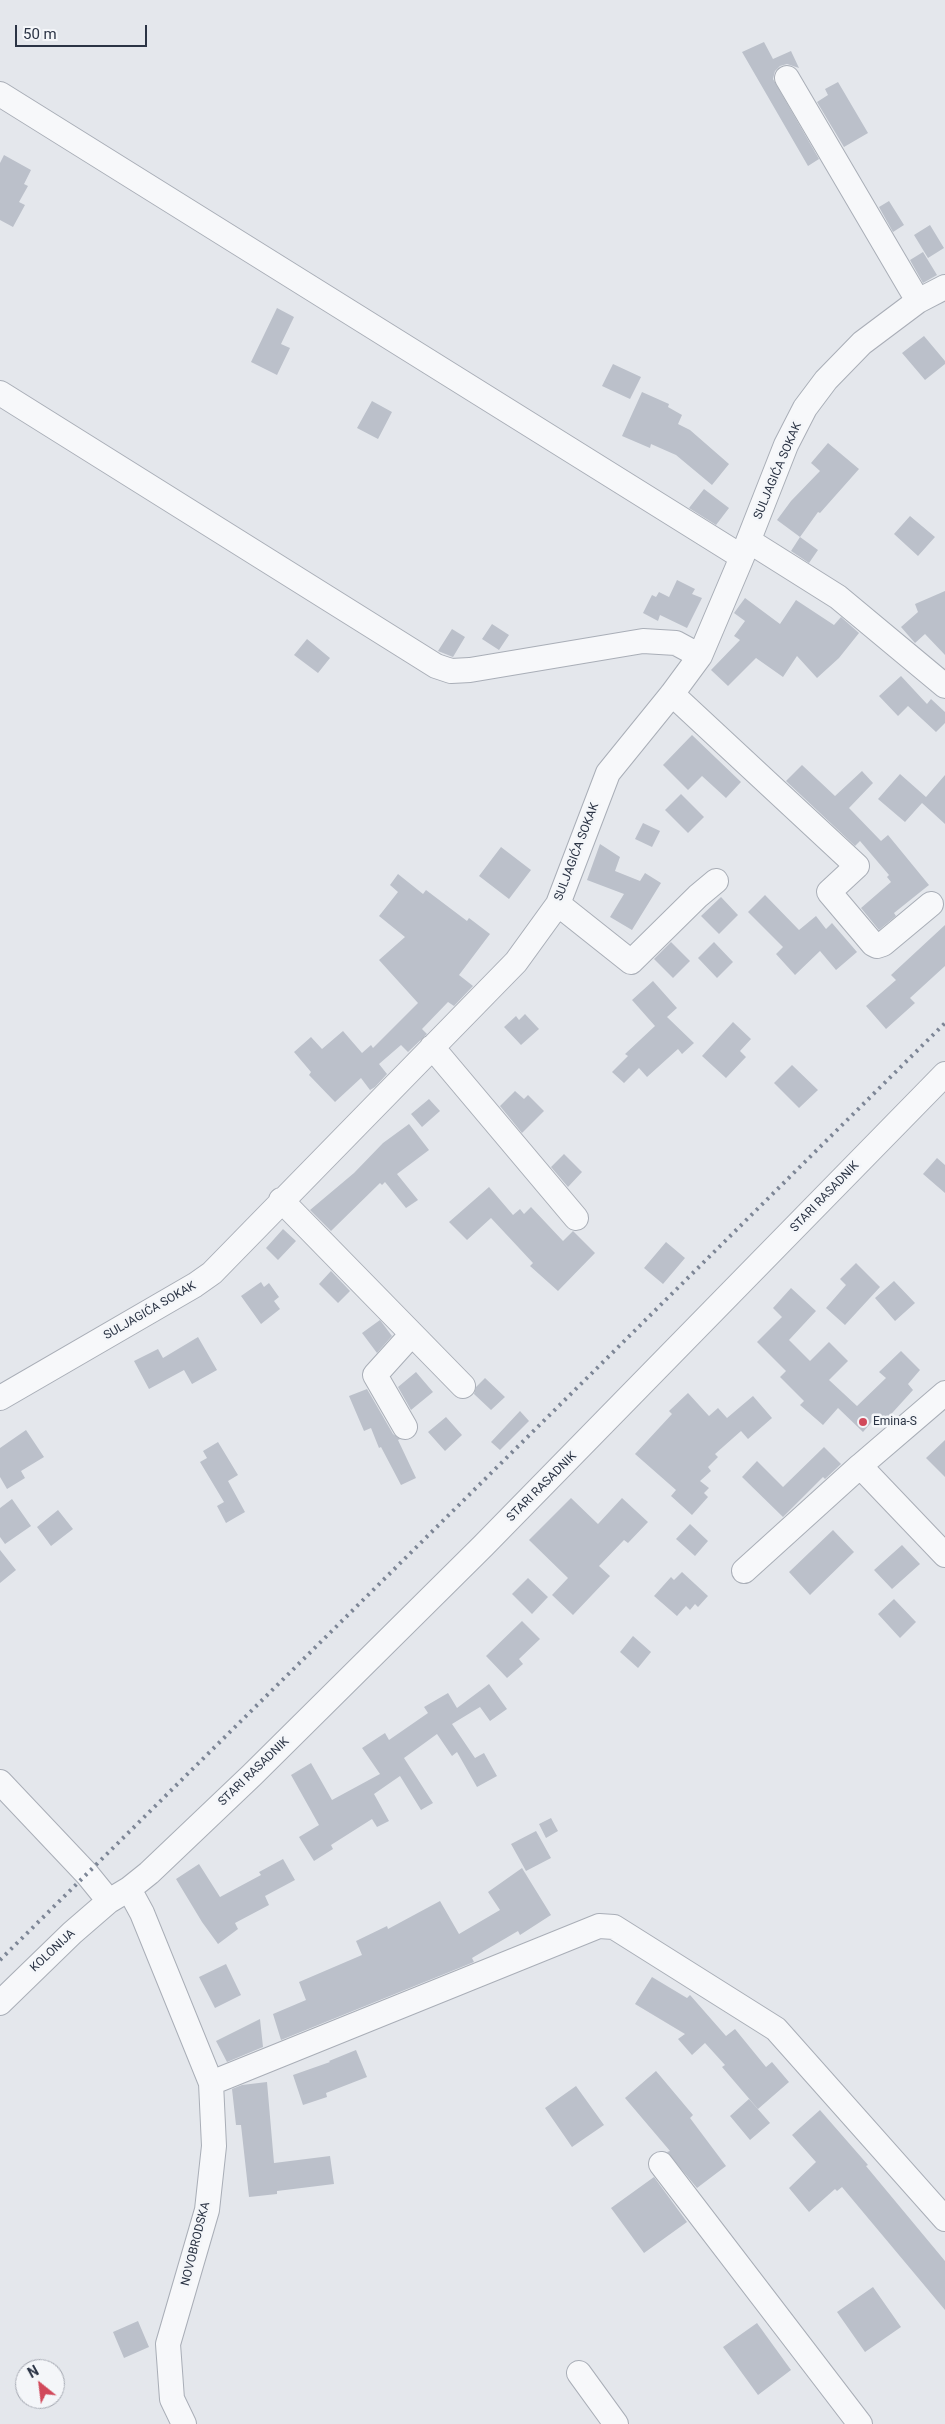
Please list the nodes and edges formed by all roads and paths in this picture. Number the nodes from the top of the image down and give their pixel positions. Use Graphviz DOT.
graph roads {
  1 [pos="787,78"];
  2 [pos="0,94"];
  3 [pos="945,287"];
  4 [pos="918,301"];
  5 [pos="0,392"];
  6 [pos="745,549"];
  7 [pos="700,656"];
  8 [pos="945,686"];
  9 [pos="672,694"];
  10 [pos="716,881"];
  11 [pos="558,904"];
  12 [pos="931,904"];
  13 [pos="432,1047"];
  14 [pos="945,1074"];
  15 [pos="281,1200"];
  16 [pos="576,1218"];
  17 [pos="412,1334"];
  18 [pos="463,1386"];
  19 [pos="945,1393"];
  20 [pos="0,1398"];
  21 [pos="405,1427"];
  22 [pos="860,1466"];
  23 [pos="945,1555"];
  24 [pos="744,1571"];
  25 [pos="0,1782"];
  26 [pos="129,1890"];
  27 [pos="109,1901"];
  28 [pos="0,2002"];
  29 [pos="211,2083"];
  30 [pos="661,2164"];
  31 [pos="945,2219"];
  32 [pos="579,2373"];
  33 [pos="184,2424"];
  34 [pos="616,2424"];
  35 [pos="860,2424"];
  1 -- 4 [label="street"];
  2 -- 6 [label="street"];
  3 -- 4 [label="street, SULJAGIĆA SOKAK"];
  4 -- 6 [label="street, SULJAGIĆA SOKAK"];
  5 -- 7 [label="street"];
  6 -- 7 [label="street, SULJAGIĆA SOKAK"];
  6 -- 8 [label="street"];
  7 -- 9 [label="street, SULJAGIĆA SOKAK"];
  9 -- 11 [label="street, SULJAGIĆA SOKAK"];
  9 -- 12 [label="street"];
  10 -- 11 [label="street"];
  11 -- 13 [label="street, SULJAGIĆA SOKAK"];
  13 -- 15 [label="street, SULJAGIĆA SOKAK"];
  13 -- 16 [label="street"];
  14 -- 26 [label="street, STARI RASADNIK"];
  15 -- 17 [label="street"];
  15 -- 20 [label="street, SULJAGIĆA SOKAK"];
  17 -- 18 [label="street"];
  17 -- 21 [label="street"];
  19 -- 22 [label="street"];
  22 -- 23 [label="street"];
  22 -- 24 [label="street"];
  25 -- 27 [label="street"];
  26 -- 27 [label="street"];
  26 -- 29 [label="street, NOVOBRODSKA"];
  27 -- 28 [label="street, KOLONIJA"];
  29 -- 31 [label="street"];
  29 -- 33 [label="street, NOVOBRODSKA"];
  30 -- 35 [label="street"];
  32 -- 34 [label="street"];
}
